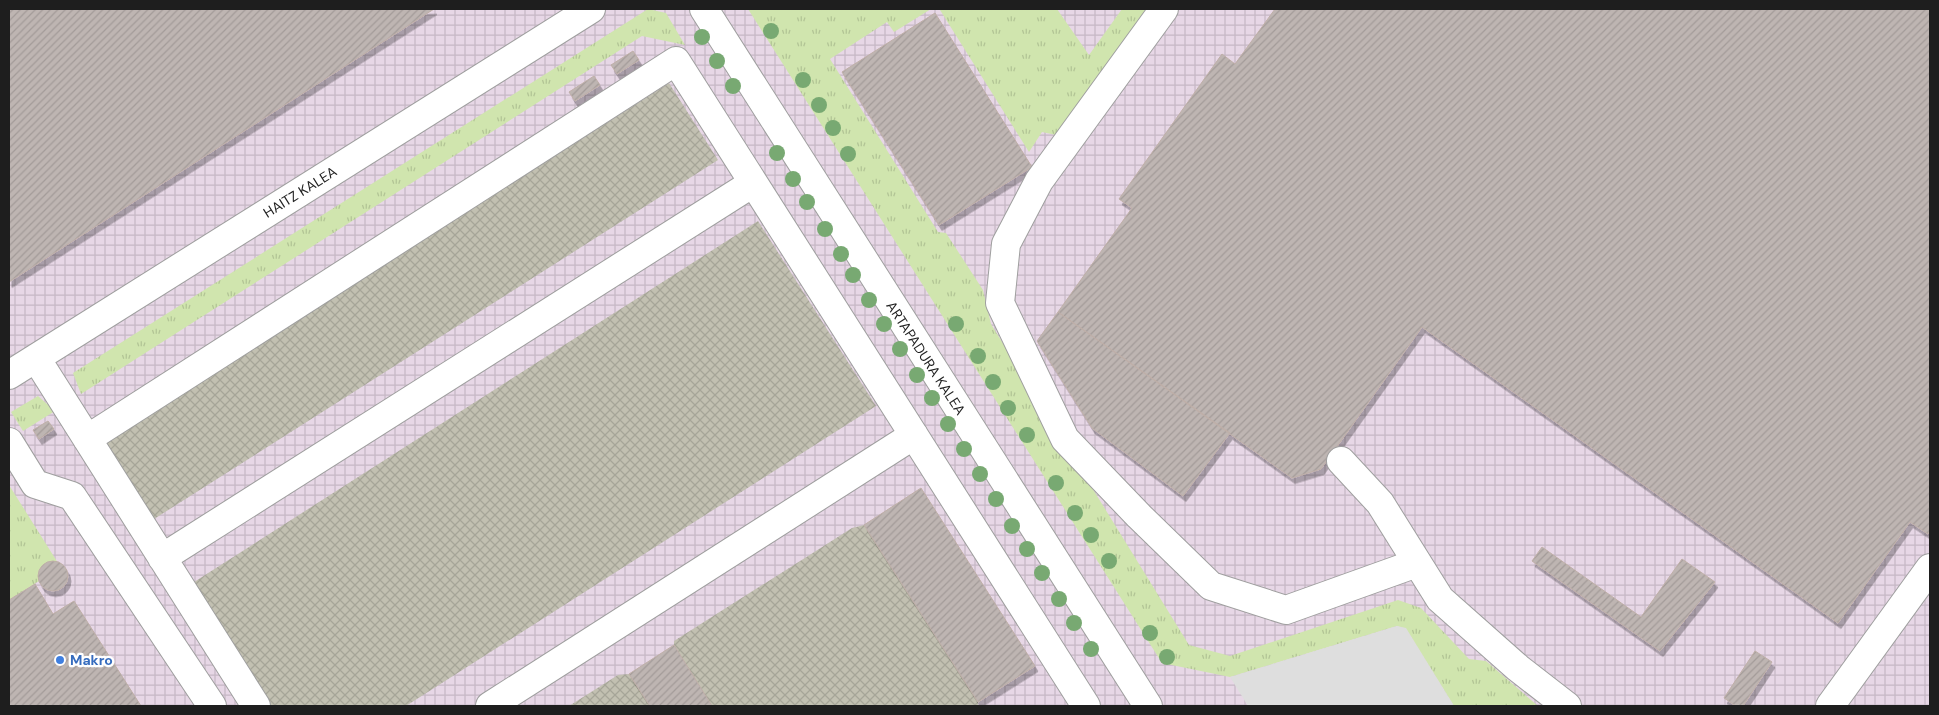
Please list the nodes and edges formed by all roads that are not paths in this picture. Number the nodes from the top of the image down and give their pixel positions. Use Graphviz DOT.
graph roads {
  1 [pos="591,9"];
  2 [pos="704,9"];
  3 [pos="1164,9"];
  4 [pos="753,183"];
  5 [pos="36,358"];
  6 [pos="9,376"];
  7 [pos="914,436"];
  8 [pos="87,439"];
  9 [pos="9,442"];
  10 [pos="1341,461"];
  11 [pos="162,558"];
  12 [pos="1417,563"];
  13 [pos="1930,568"];
  14 [pos="1075,703"];
  15 [pos="212,706"];
  16 [pos="256,706"];
  17 [pos="490,706"];
  18 [pos="1148,706"];
  19 [pos="1567,706"];
  20 [pos="1830,706"];
  1 -- 5 [label="street, HAITZ KALEA"];
  2 -- 18 [label="street, ARTAPADURA KALEA"];
  3 -- 12 [label="street"];
  4 -- 7 [label="street"];
  4 -- 8 [label="street"];
  4 -- 11 [label="street"];
  5 -- 6 [label="street, HAITZ KALEA"];
  5 -- 8 [label="street"];
  7 -- 14 [label="street"];
  7 -- 17 [label="street"];
  8 -- 11 [label="street"];
  9 -- 15 [label="street"];
  10 -- 12 [label="street"];
  11 -- 16 [label="street"];
  12 -- 19 [label="street"];
  13 -- 20 [label="street"];
}
